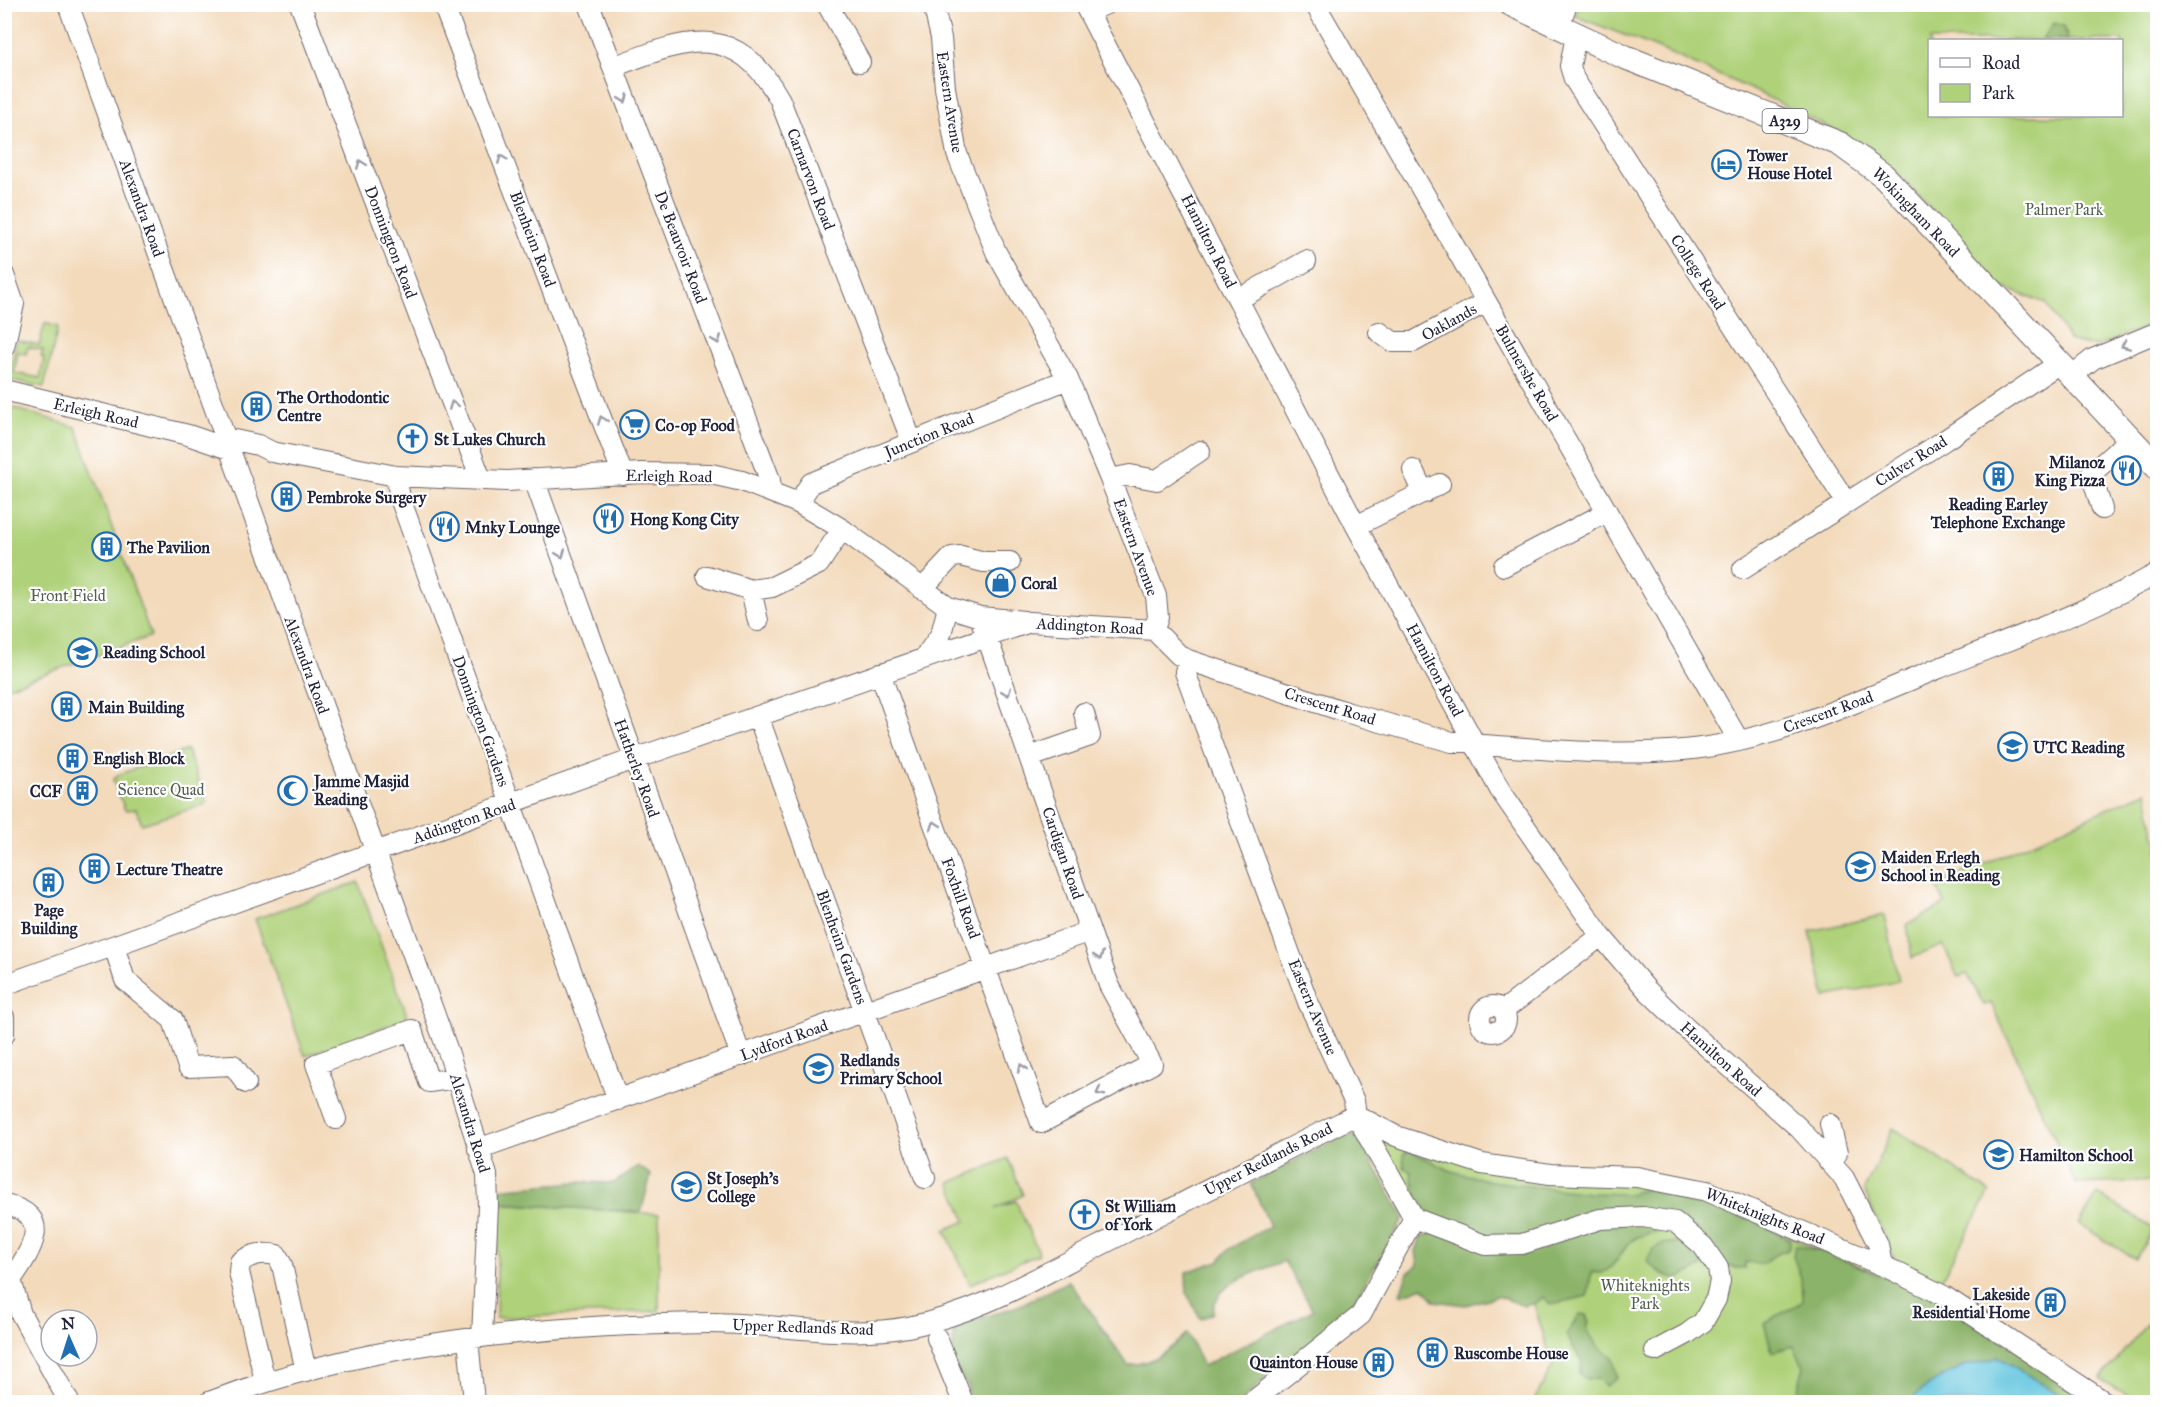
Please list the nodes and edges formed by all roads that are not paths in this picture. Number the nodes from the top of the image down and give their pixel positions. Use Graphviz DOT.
graph roads {
  1 [pos="68,4"];
  2 [pos="300,4"];
  3 [pos="443,4"];
  4 [pos="589,4"];
  5 [pos="827,4"];
  6 [pos="933,4"];
  7 [pos="1315,4"];
  8 [pos="1511,4"];
  9 [pos="1567,4"];
  10 [pos="1093,7"];
  11 [pos="1567,32"];
  12 [pos="860,62"];
  13 [pos="613,67"];
  14 [pos="1306,261"];
  15 [pos="4,274"];
  16 [pos="1239,299"];
  17 [pos="1486,302"];
  18 [pos="1379,332"];
  19 [pos="2157,332"];
  20 [pos="4,347"];
  21 [pos="2064,370"];
  22 [pos="1068,379"];
  23 [pos="4,390"];
  24 [pos="188,435"];
  25 [pos="2130,440"];
  26 [pos="226,442"];
  27 [pos="912,442"];
  28 [pos="1200,451"];
  29 [pos="2157,468"];
  30 [pos="1413,470"];
  31 [pos="623,475"];
  32 [pos="396,476"];
  33 [pos="481,479"];
  34 [pos="534,479"];
  35 [pos="1110,479"];
  36 [pos="771,490"];
  37 [pos="1846,502"];
  38 [pos="798,503"];
  39 [pos="2102,509"];
  40 [pos="1607,512"];
  41 [pos="1356,526"];
  42 [pos="842,529"];
  43 [pos="1010,562"];
  44 [pos="1504,566"];
  45 [pos="1743,569"];
  46 [pos="2157,573"];
  47 [pos="707,576"];
  48 [pos="922,589"];
  49 [pos="751,591"];
  50 [pos="948,607"];
  51 [pos="980,617"];
  52 [pos="758,621"];
  53 [pos="1030,622"];
  54 [pos="1154,630"];
  55 [pos="987,638"];
  56 [pos="924,658"];
  57 [pos="1188,660"];
  58 [pos="880,673"];
  59 [pos="1084,712"];
  60 [pos="758,716"];
  61 [pos="1739,741"];
  62 [pos="1475,745"];
  63 [pos="1030,757"];
  64 [pos="634,759"];
  65 [pos="511,805"];
  66 [pos="375,851"];
  67 [pos="1090,931"];
  68 [pos="1601,936"];
  69 [pos="114,946"];
  70 [pos="987,969"];
  71 [pos="4,985"];
  72 [pos="1504,1010"];
  73 [pos="865,1012"];
  74 [pos="4,1017"];
  75 [pos="436,1020"];
  76 [pos="412,1030"];
  77 [pos="4,1035"];
  78 [pos="741,1056"];
  79 [pos="456,1077"];
  80 [pos="246,1083"];
  81 [pos="618,1100"];
  82 [pos="1356,1115"];
  83 [pos="336,1119"];
  84 [pos="1041,1123"];
  85 [pos="1830,1124"];
  86 [pos="478,1149"];
  87 [pos="1832,1164"];
  88 [pos="925,1178"];
  89 [pos="5,1205"];
  90 [pos="1414,1218"];
  91 [pos="1882,1265"];
  92 [pos="8,1280"];
  93 [pos="475,1338"];
  94 [pos="937,1338"];
  95 [pos="1655,1351"];
  96 [pos="306,1371"];
  97 [pos="266,1381"];
  98 [pos="69,1402"];
  99 [pos="209,1402"];
  100 [pos="474,1402"];
  101 [pos="963,1402"];
  102 [pos="1252,1402"];
  103 [pos="2105,1402"];
  1 -- 26 [label="street, Alexandra Road"];
  33 -- 2 [label="street, Donnington Road, one-way"];
  31 -- 3 [label="street, Blenheim Road, one-way"];
  4 -- 13 [label="street, De Beauvoir Road"];
  5 -- 12 [label="street"];
  6 -- 22 [label="street, Eastern Avenue"];
  7 -- 17 [label="street, Bulmershe Road"];
  8 -- 11 [label="main road, Wokingham Road / A329"];
  9 -- 11 [label="street, College Road"];
  10 -- 16 [label="street, Hamilton Road"];
  11 -- 21 [label="main road, Wokingham Road / A329"];
  11 -- 37 [label="street, College Road"];
  13 -- 27 [label="street, Carnarvon Road"];
  13 -- 36 [label="street, De Beauvoir Road, one-way"];
  14 -- 16 [label="street"];
  15 -- 20 [label="street"];
  16 -- 41 [label="street, Hamilton Road"];
  17 -- 18 [label="street, Oaklands"];
  17 -- 40 [label="street, Bulmershe Road"];
  19 -- 21 [label="street, Culver Road, one-way"];
  21 -- 25 [label="main road, Wokingham Road / A329"];
  21 -- 37 [label="street, Culver Road"];
  22 -- 27 [label="street, Junction Road"];
  22 -- 35 [label="street, Eastern Avenue"];
  23 -- 24 [label="street, Erleigh Road"];
  24 -- 26 [label="street"];
  24 -- 26 [label="street, Erleigh Road"];
  25 -- 29 [label="main road, Wokingham Road / A329"];
  25 -- 39 [label="street"];
  26 -- 32 [label="street, Erleigh Road"];
  26 -- 66 [label="street, Alexandra Road"];
  27 -- 38 [label="street, Junction Road"];
  28 -- 35 [label="street"];
  30 -- 41 [label="street"];
  31 -- 34 [label="street, Erleigh Road"];
  31 -- 36 [label="street, Erleigh Road"];
  32 -- 33 [label="street, Erleigh Road"];
  32 -- 65 [label="street, Donnington Gardens"];
  33 -- 34 [label="street, Erleigh Road"];
  34 -- 64 [label="street, Hatherley Road, one-way"];
  35 -- 54 [label="street, Eastern Avenue"];
  36 -- 38 [label="street, Erleigh Road"];
  37 -- 45 [label="street, Culver Road"];
  38 -- 42 [label="street, Erleigh Road"];
  40 -- 44 [label="street"];
  40 -- 61 [label="street, Bulmershe Road"];
  41 -- 62 [label="street, Hamilton Road"];
  42 -- 48 [label="street, Erleigh Road"];
  42 -- 49 [label="street"];
  43 -- 48 [label="street"];
  46 -- 61 [label="street, Crescent Road"];
  47 -- 49 [label="street"];
  48 -- 50 [label="street, Erleigh Road"];
  49 -- 52 [label="street"];
  50 -- 51 [label="street, Erleigh Road"];
  50 -- 56 [label="street"];
  51 -- 53 [label="street, Erleigh Road"];
  51 -- 55 [label="street, Cardigan Road"];
  53 -- 54 [label="street, Addington Road"];
  53 -- 55 [label="street, Addington Road"];
  54 -- 57 [label="street"];
  55 -- 56 [label="street, Addington Road"];
  55 -- 63 [label="street, Cardigan Road, one-way"];
  56 -- 58 [label="street, Addington Road"];
  57 -- 62 [label="street, Crescent Road"];
  57 -- 82 [label="street, Eastern Avenue"];
  58 -- 60 [label="street, Addington Road"];
  70 -- 58 [label="street, Foxhill Road, one-way"];
  59 -- 63 [label="street"];
  60 -- 64 [label="street, Addington Road"];
  60 -- 73 [label="street, Blenheim Gardens"];
  61 -- 62 [label="street, Crescent Road"];
  62 -- 68 [label="street, Hamilton Road"];
  63 -- 67 [label="street, Cardigan Road"];
  64 -- 65 [label="street, Addington Road"];
  64 -- 78 [label="street, Hatherley Road"];
  65 -- 66 [label="street, Addington Road"];
  65 -- 81 [label="street, Donnington Gardens"];
  66 -- 69 [label="street, Addington Road"];
  66 -- 75 [label="street, Alexandra Road"];
  67 -- 70 [label="street, Lydford Road"];
  67 -- 84 [label="street, Cardigan Road, one-way"];
  68 -- 72 [label="street"];
  68 -- 87 [label="street, Hamilton Road"];
  69 -- 71 [label="street, Addington Road"];
  69 -- 80 [label="street"];
  70 -- 73 [label="street, Lydford Road"];
  84 -- 70 [label="street, Foxhill Road, one-way"];
  73 -- 78 [label="street, Lydford Road"];
  73 -- 88 [label="street, Blenheim Gardens"];
  74 -- 77 [label="street"];
  75 -- 76 [label="street"];
  75 -- 79 [label="street, Alexandra Road"];
  76 -- 79 [label="street"];
  76 -- 83 [label="street"];
  78 -- 81 [label="street, Lydford Road"];
  79 -- 86 [label="street, Alexandra Road"];
  81 -- 86 [label="street, Lydford Road"];
  82 -- 90 [label="street, Eastern Avenue"];
  82 -- 91 [label="street, Whiteknights Road"];
  82 -- 93 [label="street, Upper Redlands Road"];
  85 -- 87 [label="street"];
  86 -- 93 [label="street, Alexandra Road"];
  87 -- 91 [label="street, Hamilton Road"];
  89 -- 92 [label="street"];
  90 -- 95 [label="street"];
  90 -- 102 [label="street"];
  91 -- 103 [label="street, Whiteknights Road"];
  92 -- 98 [label="street"];
  93 -- 96 [label="street, Upper Redlands Road"];
  93 -- 100 [label="street, Alexandra Road"];
  94 -- 101 [label="street"];
  96 -- 97 [label="street, Upper Redlands Road"];
  96 -- 97 [label="street"];
  97 -- 99 [label="street, Upper Redlands Road"];
}
